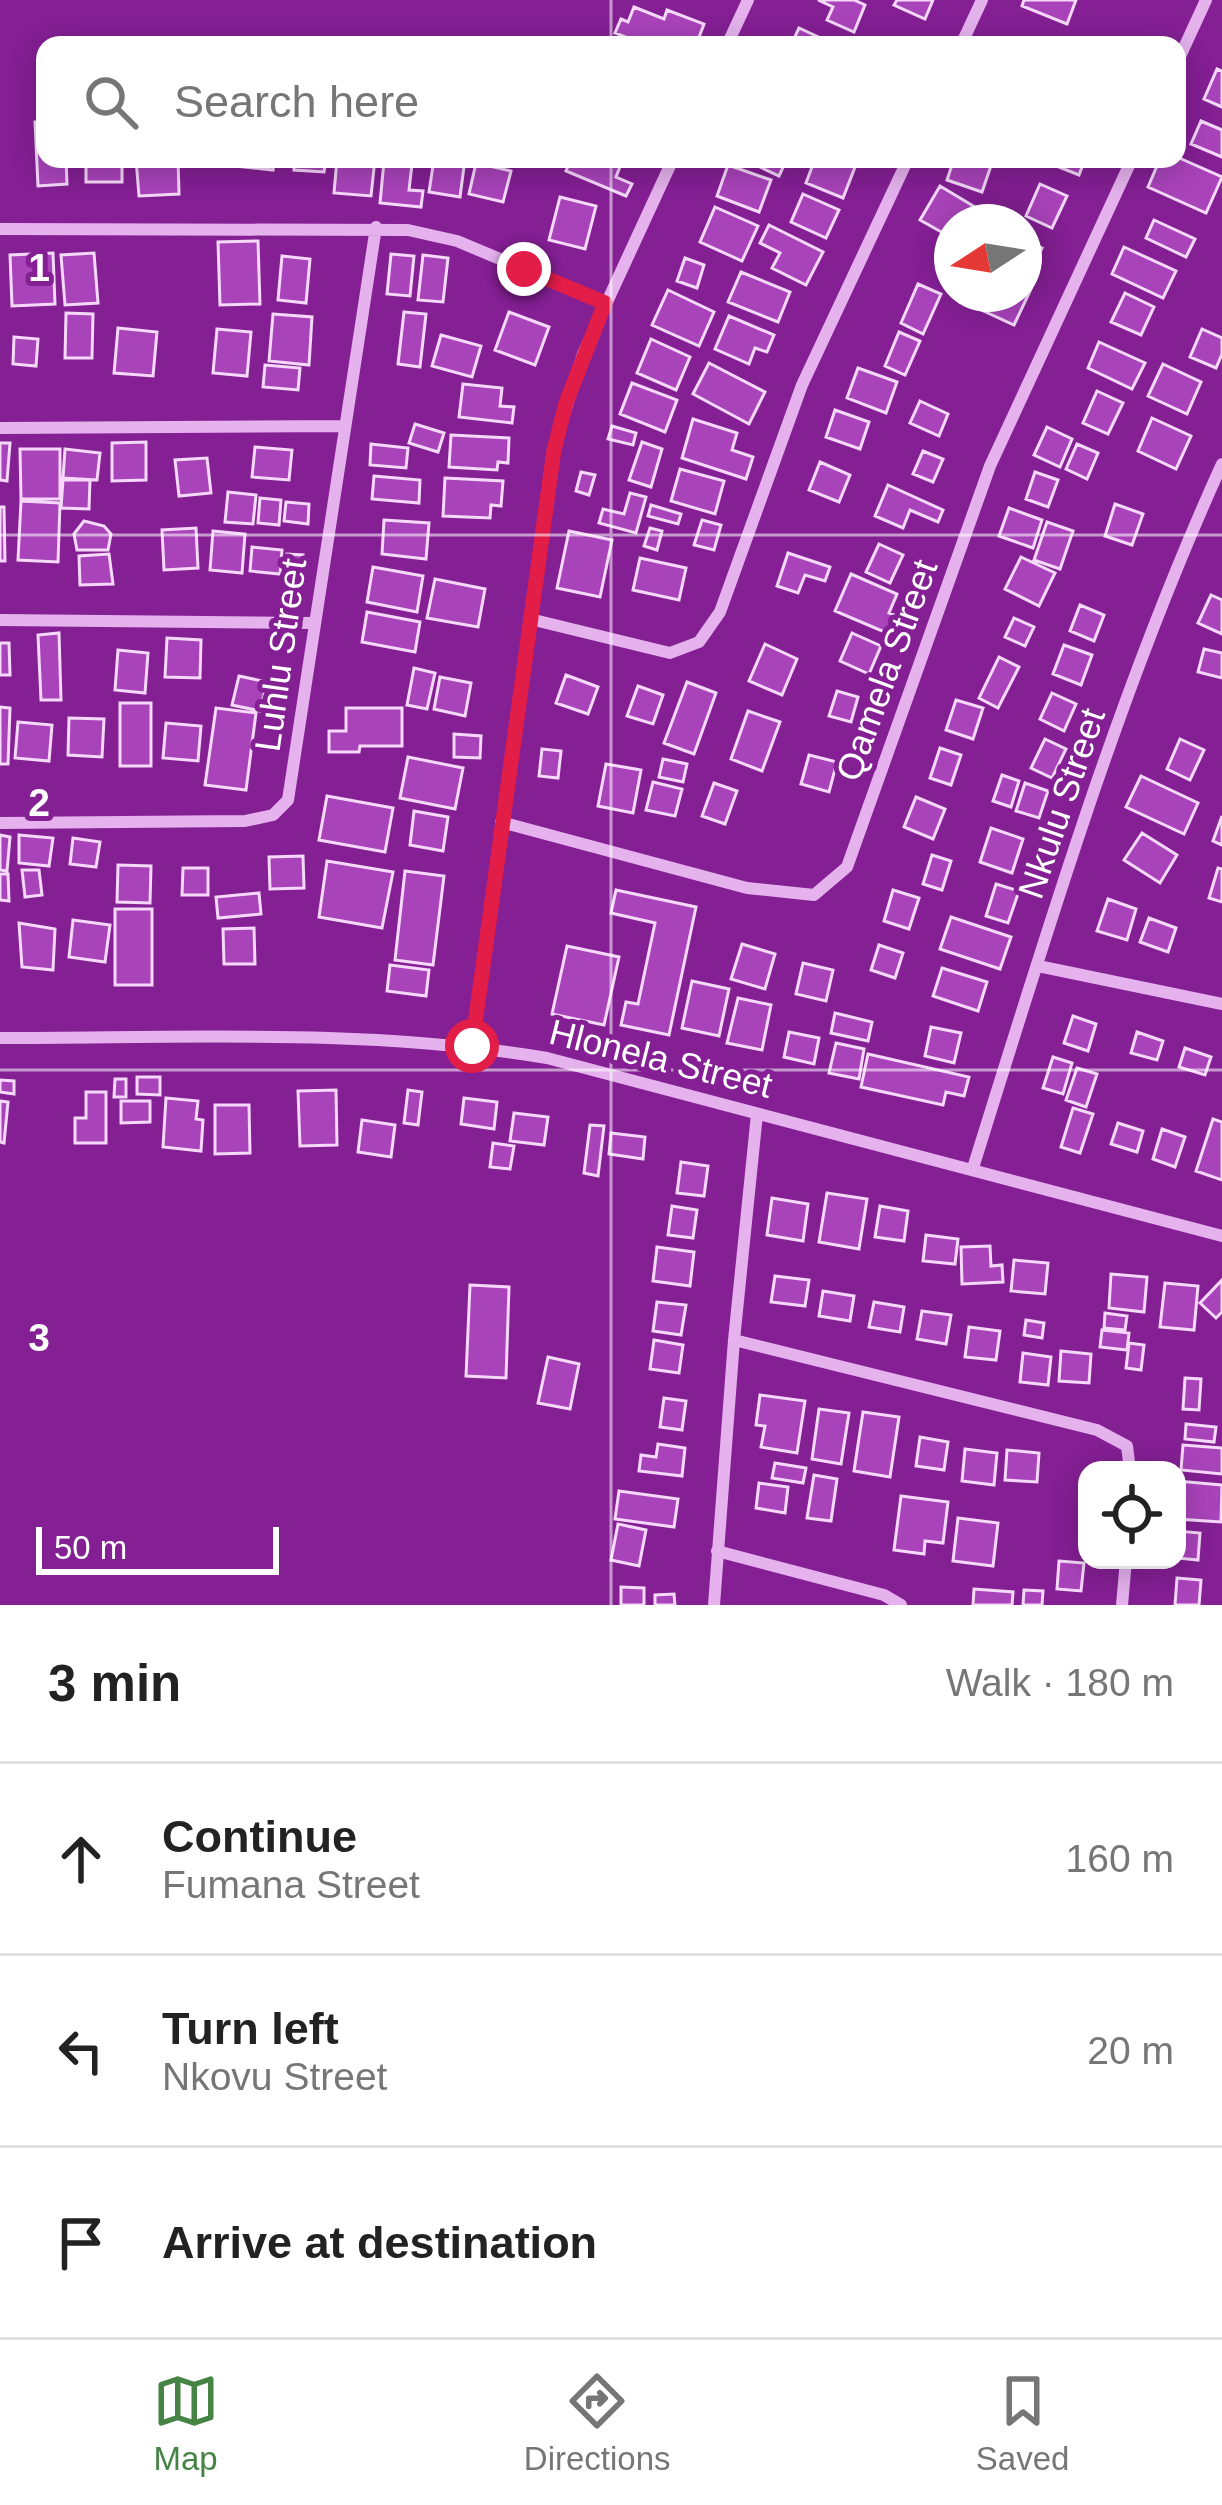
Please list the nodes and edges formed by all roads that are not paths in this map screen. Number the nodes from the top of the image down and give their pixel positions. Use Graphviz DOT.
graph roads {
  1 [pos="748,0"];
  2 [pos="982,0"];
  3 [pos="1206,0"];
  4 [pos="731,36"];
  5 [pos="965,36"];
  6 [pos="1186,43"];
  7 [pos="669,168"];
  8 [pos="904,168"];
  9 [pos="1128,168"];
  10 [pos="376,227"];
  11 [pos="0,229"];
  12 [pos="605,303"];
  13 [pos="345,426"];
  14 [pos="0,428"];
  15 [pos="1222,464"];
  16 [pos="530,619"];
  17 [pos="0,620"];
  18 [pos="315,623"];
  19 [pos="501,822"];
  20 [pos="0,823"];
  21 [pos="1038,966"];
  22 [pos="1222,1004"];
  23 [pos="0,1038"];
  24 [pos="472,1046"];
  25 [pos="757,1114"];
  26 [pos="973,1168"];
  27 [pos="1222,1236"];
  28 [pos="734,1340"];
  29 [pos="1128,1461"];
  30 [pos="717,1551"];
  31 [pos="1125,1569"];
  32 [pos="713,1605"];
  33 [pos="901,1605"];
  34 [pos="1123,1605"];
  1 -- 4 [label="street"];
  2 -- 5 [label="street"];
  3 -- 6 [label="street"];
  7 -- 12 [label="street"];
  8 -- 16 [label="street"];
  9 -- 19 [label="street, Qamela Street"];
  10 -- 11 [label="street"];
  10 -- 12 [label="street"];
  10 -- 13 [label="street, Luhlu Street"];
  12 -- 16 [label="street"];
  13 -- 14 [label="street"];
  13 -- 18 [label="street, Luhlu Street"];
  15 -- 21 [label="street, Nkulu Street"];
  16 -- 19 [label="street"];
  17 -- 18 [label="street"];
  18 -- 20 [label="street, Luhlu Street"];
  19 -- 24 [label="street"];
  21 -- 22 [label="street"];
  21 -- 26 [label="street, Nkulu Street"];
  23 -- 24 [label="street, Hlonela Street"];
  24 -- 25 [label="street, Hlonela Street"];
  25 -- 26 [label="street, Hlonela Street"];
  25 -- 28 [label="street"];
  26 -- 27 [label="street, Hlonela Street"];
  28 -- 29 [label="street"];
  28 -- 30 [label="street"];
  30 -- 32 [label="street"];
  30 -- 33 [label="street"];
  31 -- 34 [label="street"];
}
